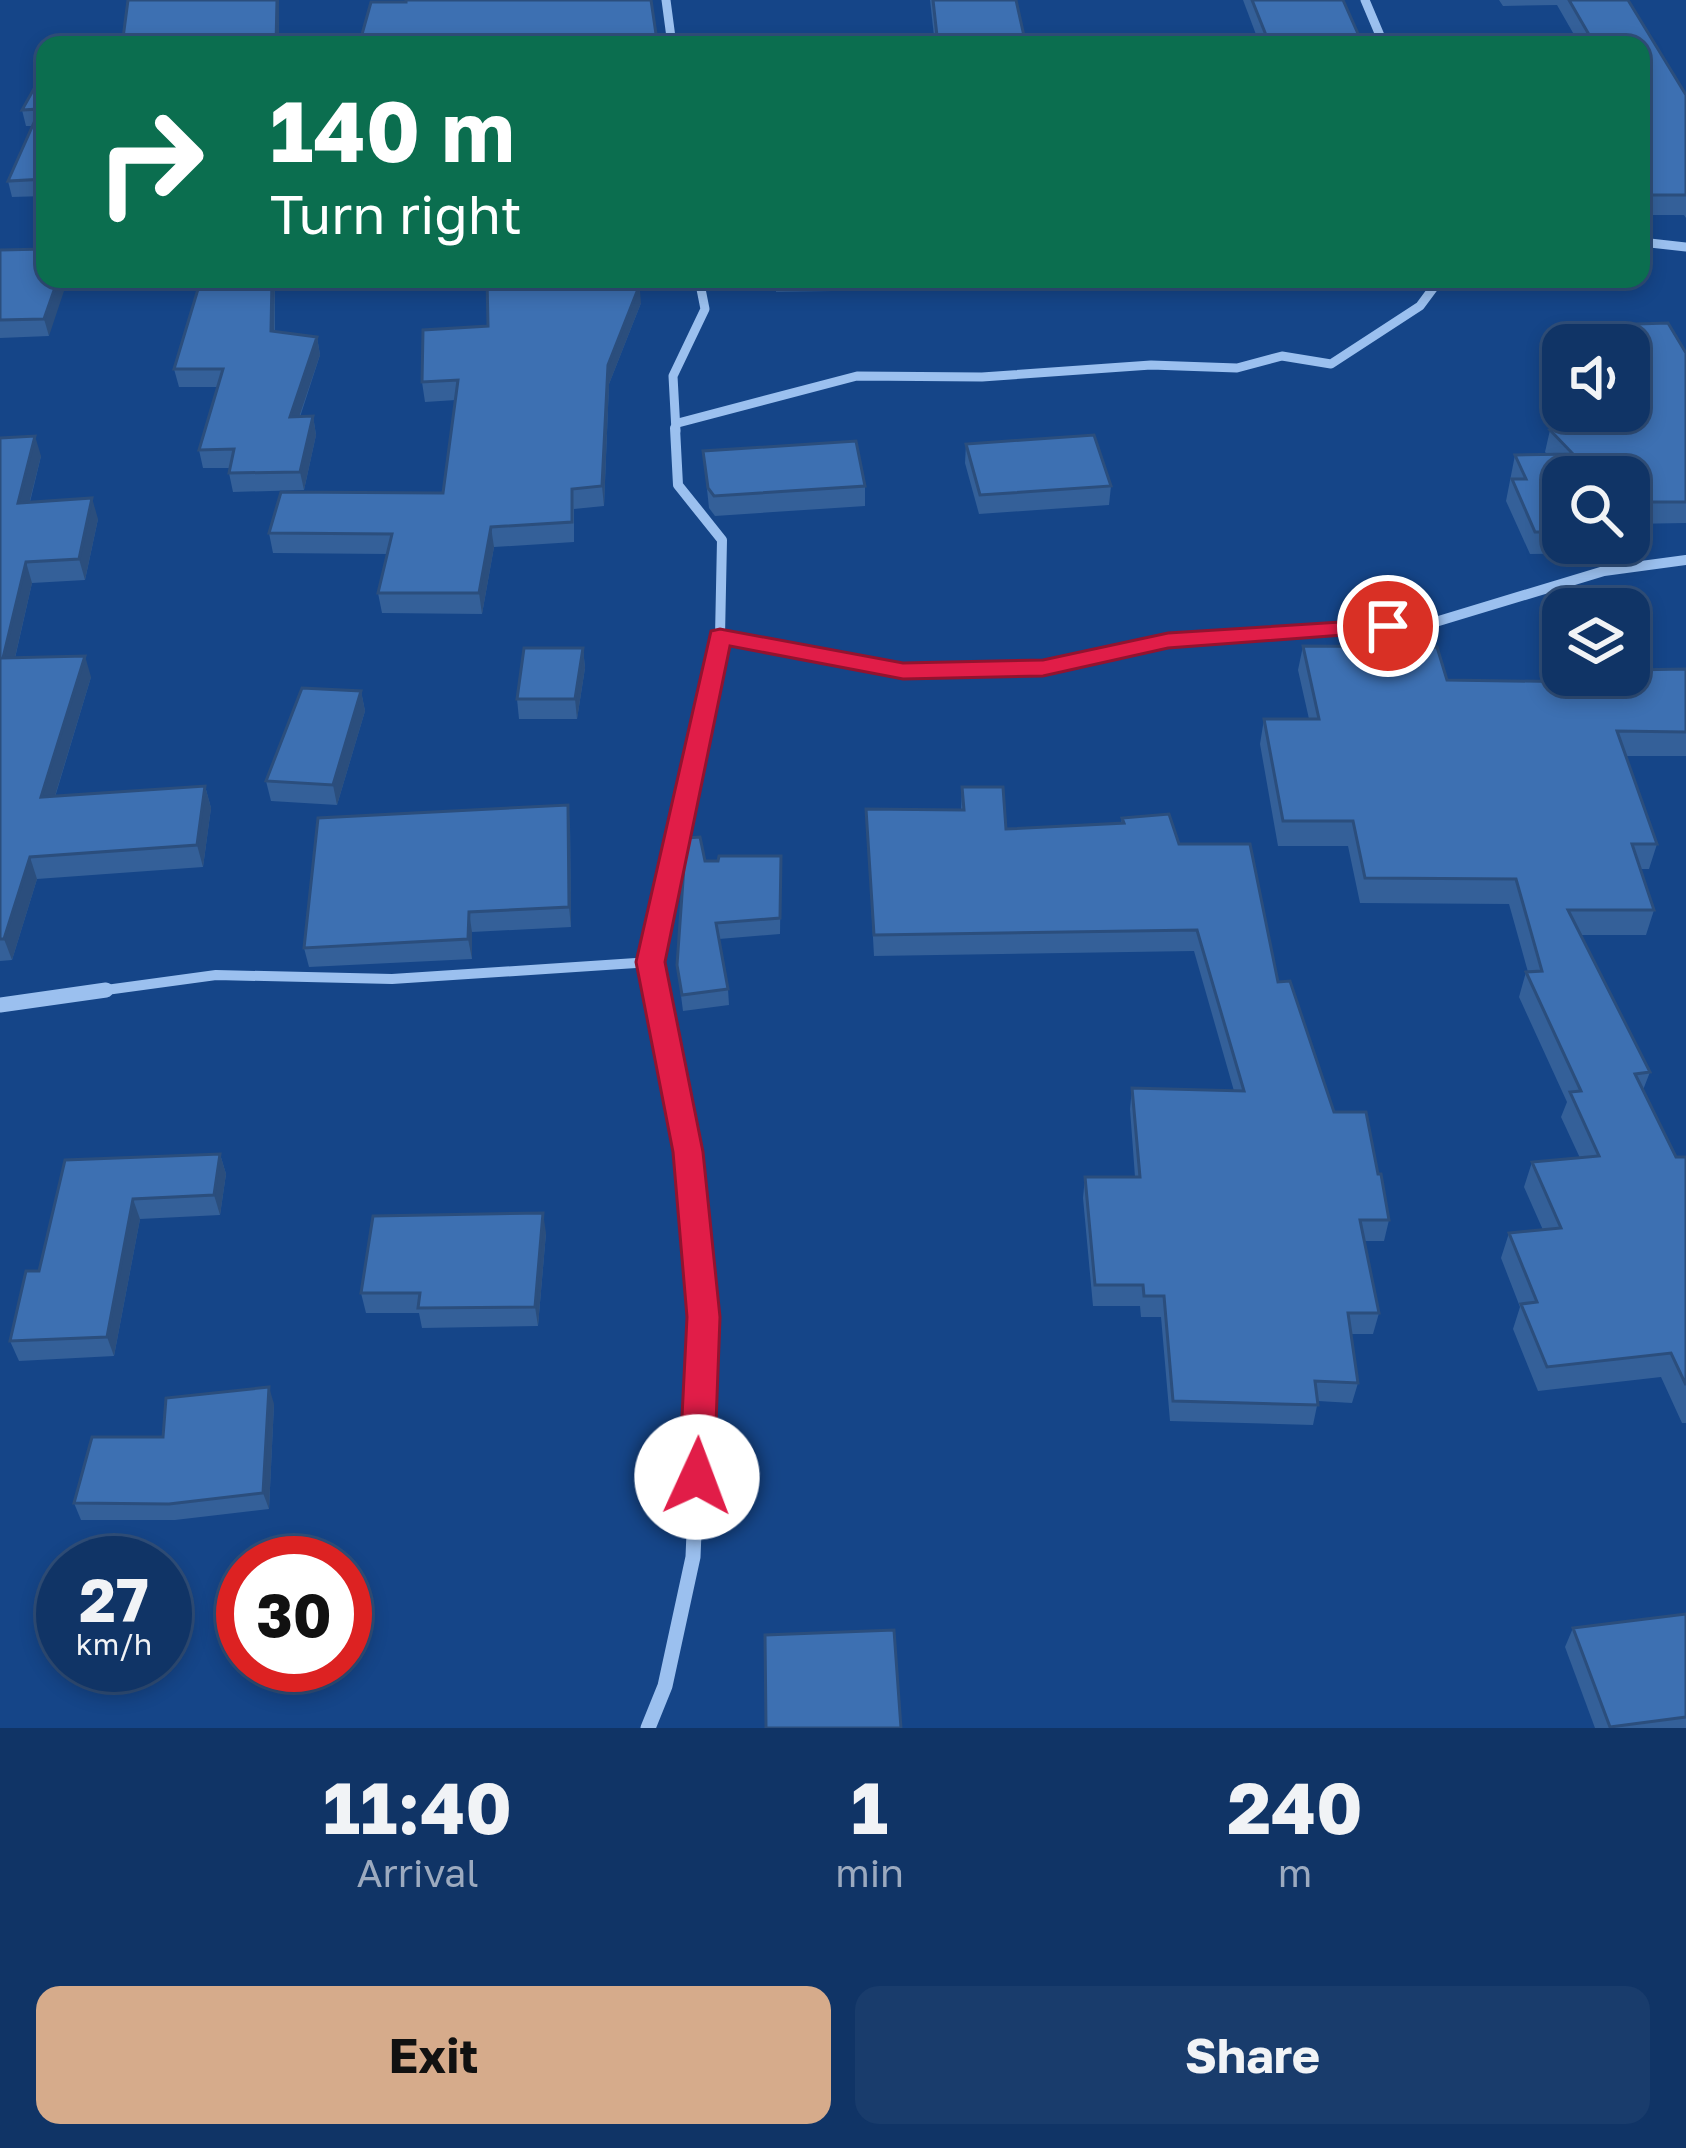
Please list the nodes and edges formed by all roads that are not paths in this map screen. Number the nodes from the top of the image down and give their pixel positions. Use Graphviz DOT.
graph roads {
  1 [pos="665,0"];
  2 [pos="1365,0"];
  3 [pos="671,36"];
  4 [pos="1380,36"];
  5 [pos="1650,243"];
  6 [pos="1686,247"];
  7 [pos="701,288"];
  8 [pos="1433,288"];
  9 [pos="679,423"];
  10 [pos="1686,560"];
  11 [pos="720,637"];
  12 [pos="650,962"];
  13 [pos="0,1005"];
  14 [pos="648,1728"];
  1 -- 3 [label="street"];
  2 -- 4 [label="street"];
  5 -- 6 [label="street"];
  7 -- 9 [label="street"];
  8 -- 9 [label="street"];
  9 -- 11 [label="street"];
  10 -- 11 [label="street"];
  11 -- 12 [label="street"];
  12 -- 13 [label="street"];
  12 -- 14 [label="street"];
}
